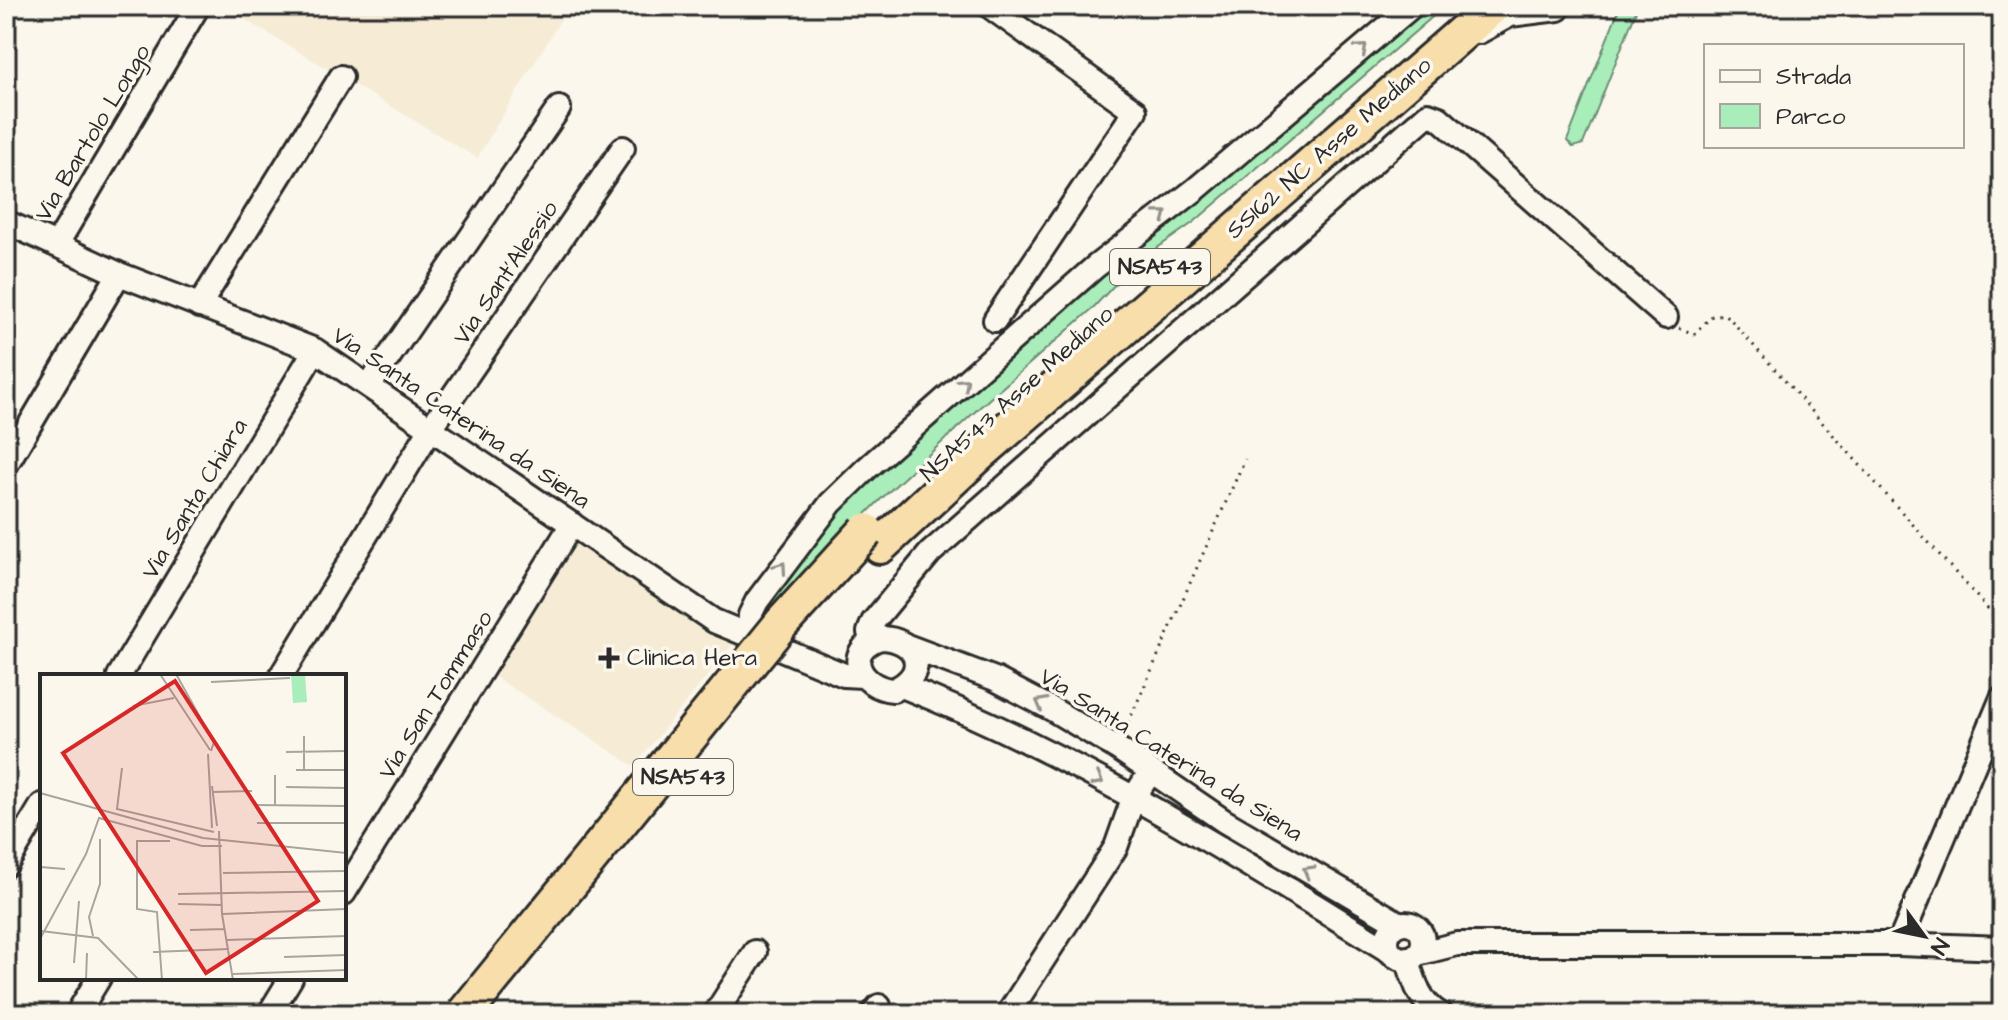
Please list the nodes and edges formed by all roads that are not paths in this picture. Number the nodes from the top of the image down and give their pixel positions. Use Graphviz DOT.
graph roads {
  1 [pos="198,6"];
  2 [pos="989,6"];
  3 [pos="1412,6"];
  4 [pos="1458,6"];
  5 [pos="1493,6"];
  6 [pos="1558,9"];
  7 [pos="1442,50"];
  8 [pos="341,77"];
  9 [pos="559,108"];
  10 [pos="623,148"];
  11 [pos="6,222"];
  12 [pos="57,244"];
  13 [pos="119,274"];
  14 [pos="199,306"];
  15 [pos="1666,317"];
  16 [pos="995,320"];
  17 [pos="315,350"];
  18 [pos="369,386"];
  19 [pos="431,428"];
  20 [pos="6,465"];
  21 [pos="572,524"];
  22 [pos="873,539"];
  23 [pos="749,636"];
  24 [pos="907,646"];
  25 [pos="864,658"];
  26 [pos="120,674"];
  27 [pos="282,674"];
  28 [pos="902,686"];
  29 [pos="2002,698"];
  30 [pos="1151,771"];
  31 [pos="1133,799"];
  32 [pos="40,808"];
  33 [pos="6,865"];
  34 [pos="346,890"];
  35 [pos="1341,890"];
  36 [pos="1328,913"];
  37 [pos="1407,944"];
  38 [pos="1899,944"];
  39 [pos="2002,948"];
  40 [pos="755,952"];
  41 [pos="98,980"];
  42 [pos="290,980"];
  43 [pos="77,1014"];
  44 [pos="269,1014"];
  45 [pos="464,1014"];
  46 [pos="493,1014"];
  47 [pos="715,1014"];
  48 [pos="1008,1014"];
  49 [pos="1440,1014"];
  1 -- 12 [label="street, Via Bartolo Longo"];
  2 -- 16 [label="street"];
  23 -- 3 [label="street, one-way"];
  4 -- 22 [label="highway, NSA543 Asse Mediano / NSA543"];
  5 -- 7 [label="highway, SS162 NC Asse Mediano"];
  6 -- 7 [label="street"];
  7 -- 22 [label="highway, SS162 NC Asse Mediano"];
  8 -- 14 [label="street"];
  9 -- 18 [label="street"];
  10 -- 19 [label="street, Via Sant'Alessio"];
  11 -- 12 [label="street, Via Santa Caterina da Siena"];
  12 -- 13 [label="street, Via Santa Caterina da Siena"];
  13 -- 14 [label="street, Via Santa Caterina da Siena"];
  13 -- 20 [label="street"];
  14 -- 17 [label="street, Via Santa Caterina da Siena"];
  15 -- 25 [label="street"];
  17 -- 18 [label="street, Via Santa Caterina da Siena"];
  17 -- 26 [label="street, Via Santa Chiara"];
  18 -- 19 [label="street, Via Santa Caterina da Siena"];
  19 -- 21 [label="street, Via Santa Caterina da Siena"];
  19 -- 27 [label="street, Via Sant'Alessio"];
  21 -- 23 [label="street, Via Santa Caterina da Siena"];
  21 -- 34 [label="street, Via San Tommaso"];
  22 -- 45 [label="highway, SS162 NC Asse Mediano, bridge"];
  22 -- 46 [label="highway, NSA543 Asse Mediano / NSA543"];
  23 -- 25 [label="street, Via Santa Caterina da Siena"];
  24 -- 25 [label="street"];
  24 -- 28 [label="street"];
  30 -- 24 [label="street, Via Santa Caterina da Siena, one-way"];
  25 -- 28 [label="street"];
  28 -- 31 [label="street, one-way"];
  29 -- 38 [label="street"];
  30 -- 31 [label="street"];
  35 -- 30 [label="street, Via Santa Caterina da Siena, one-way"];
  31 -- 36 [label="street"];
  31 -- 48 [label="street"];
  32 -- 33 [label="street"];
  35 -- 36 [label="street"];
  35 -- 37 [label="street, Via Santa Caterina da Siena"];
  36 -- 37 [label="street"];
  37 -- 38 [label="street"];
  37 -- 49 [label="street"];
  38 -- 39 [label="street"];
  40 -- 47 [label="street"];
  41 -- 43 [label="street"];
  42 -- 44 [label="street"];
}
